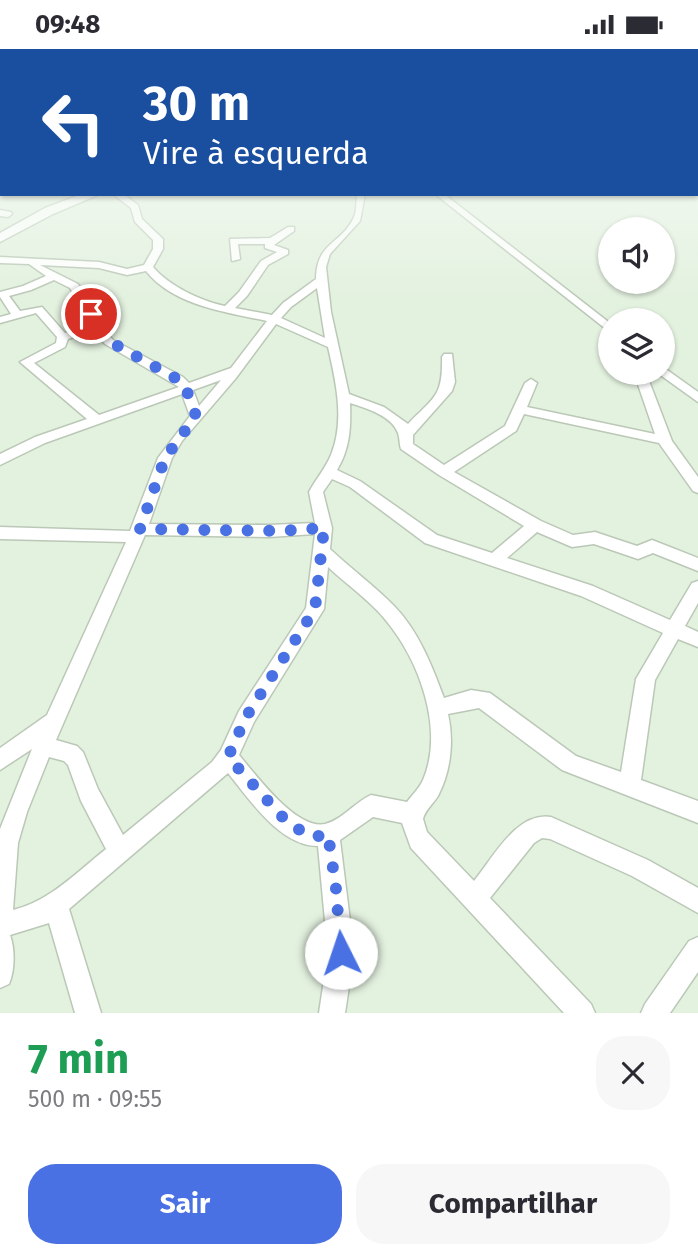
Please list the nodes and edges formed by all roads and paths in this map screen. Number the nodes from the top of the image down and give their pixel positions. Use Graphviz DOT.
graph roads {
  1 [pos="56,208"];
  2 [pos="135,208"];
  3 [pos="359,208"];
  4 [pos="457,208"];
  5 [pos="292,229"];
  6 [pos="0,238"];
  7 [pos="271,241"];
  8 [pos="235,259"];
  9 [pos="0,260"];
  10 [pos="32,263"];
  11 [pos="148,267"];
  12 [pos="52,277"];
  13 [pos="323,279"];
  14 [pos="226,311"];
  15 [pos="17,315"];
  16 [pos="274,319"];
  17 [pos="0,320"];
  18 [pos="598,320"];
  19 [pos="97,326"];
  20 [pos="63,337"];
  21 [pos="334,346"];
  22 [pos="448,357"];
  23 [pos="235,371"];
  24 [pos="675,381"];
  25 [pos="531,383"];
  26 [pos="644,385"];
  27 [pos="185,386"];
  28 [pos="342,396"];
  29 [pos="698,398"];
  30 [pos="520,409"];
  31 [pos="196,416"];
  32 [pos="98,421"];
  33 [pos="406,434"];
  34 [pos="664,440"];
  35 [pos="0,460"];
  36 [pos="328,471"];
  37 [pos="444,473"];
  38 [pos="698,488"];
  39 [pos="535,525"];
  40 [pos="324,528"];
  41 [pos="0,533"];
  42 [pos="138,533"];
  43 [pos="323,551"];
  44 [pos="496,559"];
  45 [pos="698,565"];
  46 [pos="698,588"];
  47 [pos="674,630"];
  48 [pos="698,640"];
  49 [pos="436,709"];
  50 [pos="54,720"];
  51 [pos="45,745"];
  52 [pos="228,757"];
  53 [pos="0,760"];
  54 [pos="629,786"];
  55 [pos="698,812"];
  56 [pos="411,814"];
  57 [pos="328,834"];
  58 [pos="119,851"];
  59 [pos="474,899"];
  60 [pos="698,901"];
  61 [pos="56,905"];
  62 [pos="0,924"];
  63 [pos="0,942"];
  64 [pos="698,950"];
  65 [pos="0,975"];
  66 [pos="88,1013"];
  67 [pos="332,1013"];
  68 [pos="582,1013"];
  69 [pos="654,1013"];
  1 -- 6 [label="main road"];
  2 -- 11 [label="street"];
  3 -- 13 [label="street"];
  4 -- 18 [label="street"];
  5 -- 7 [label="street"];
  7 -- 8 [label="street"];
  7 -- 14 [label="street"];
  9 -- 10 [label="street"];
  10 -- 11 [label="street"];
  10 -- 12 [label="street"];
  11 -- 14 [label="street"];
  12 -- 15 [label="street"];
  12 -- 19 [label="street"];
  13 -- 16 [label="street"];
  13 -- 21 [label="street"];
  14 -- 16 [label="street"];
  15 -- 17 [label="street"];
  15 -- 20 [label="street"];
  16 -- 21 [label="street"];
  16 -- 23 [label="street"];
  19 -- 20 [label="street"];
  19 -- 27 [label="street"];
  20 -- 32 [label="street"];
  21 -- 28 [label="street"];
  22 -- 33 [label="street"];
  23 -- 27 [label="street"];
  23 -- 31 [label="street"];
  24 -- 29 [label="street"];
  25 -- 30 [label="street"];
  26 -- 34 [label="street"];
  27 -- 31 [label="street"];
  27 -- 32 [label="street"];
  28 -- 33 [label="street"];
  28 -- 36 [label="street"];
  30 -- 34 [label="street"];
  30 -- 37 [label="street"];
  31 -- 42 [label="street"];
  32 -- 35 [label="street"];
  33 -- 37 [label="street"];
  34 -- 38 [label="street"];
  36 -- 40 [label="street"];
  36 -- 44 [label="street"];
  37 -- 39 [label="street"];
  39 -- 44 [label="street"];
  39 -- 45 [label="street"];
  40 -- 42 [label="street"];
  40 -- 43 [label="street"];
  41 -- 42 [label="street"];
  42 -- 50 [label="street"];
  43 -- 49 [label="street"];
  43 -- 52 [label="street"];
  44 -- 47 [label="street"];
  46 -- 47 [label="street"];
  47 -- 48 [label="street"];
  47 -- 54 [label="street"];
  49 -- 54 [label="street"];
  49 -- 56 [label="street"];
  50 -- 51 [label="street"];
  50 -- 53 [label="street"];
  51 -- 58 [label="street"];
  51 -- 62 [label="street"];
  52 -- 57 [label="street"];
  52 -- 58 [label="street"];
  54 -- 55 [label="street"];
  56 -- 57 [label="street"];
  56 -- 59 [label="street"];
  57 -- 67 [label="street"];
  58 -- 61 [label="street"];
  59 -- 60 [label="street"];
  59 -- 68 [label="street"];
  61 -- 62 [label="street"];
  61 -- 66 [label="street"];
  63 -- 65 [label="street"];
  64 -- 69 [label="street"];
}
